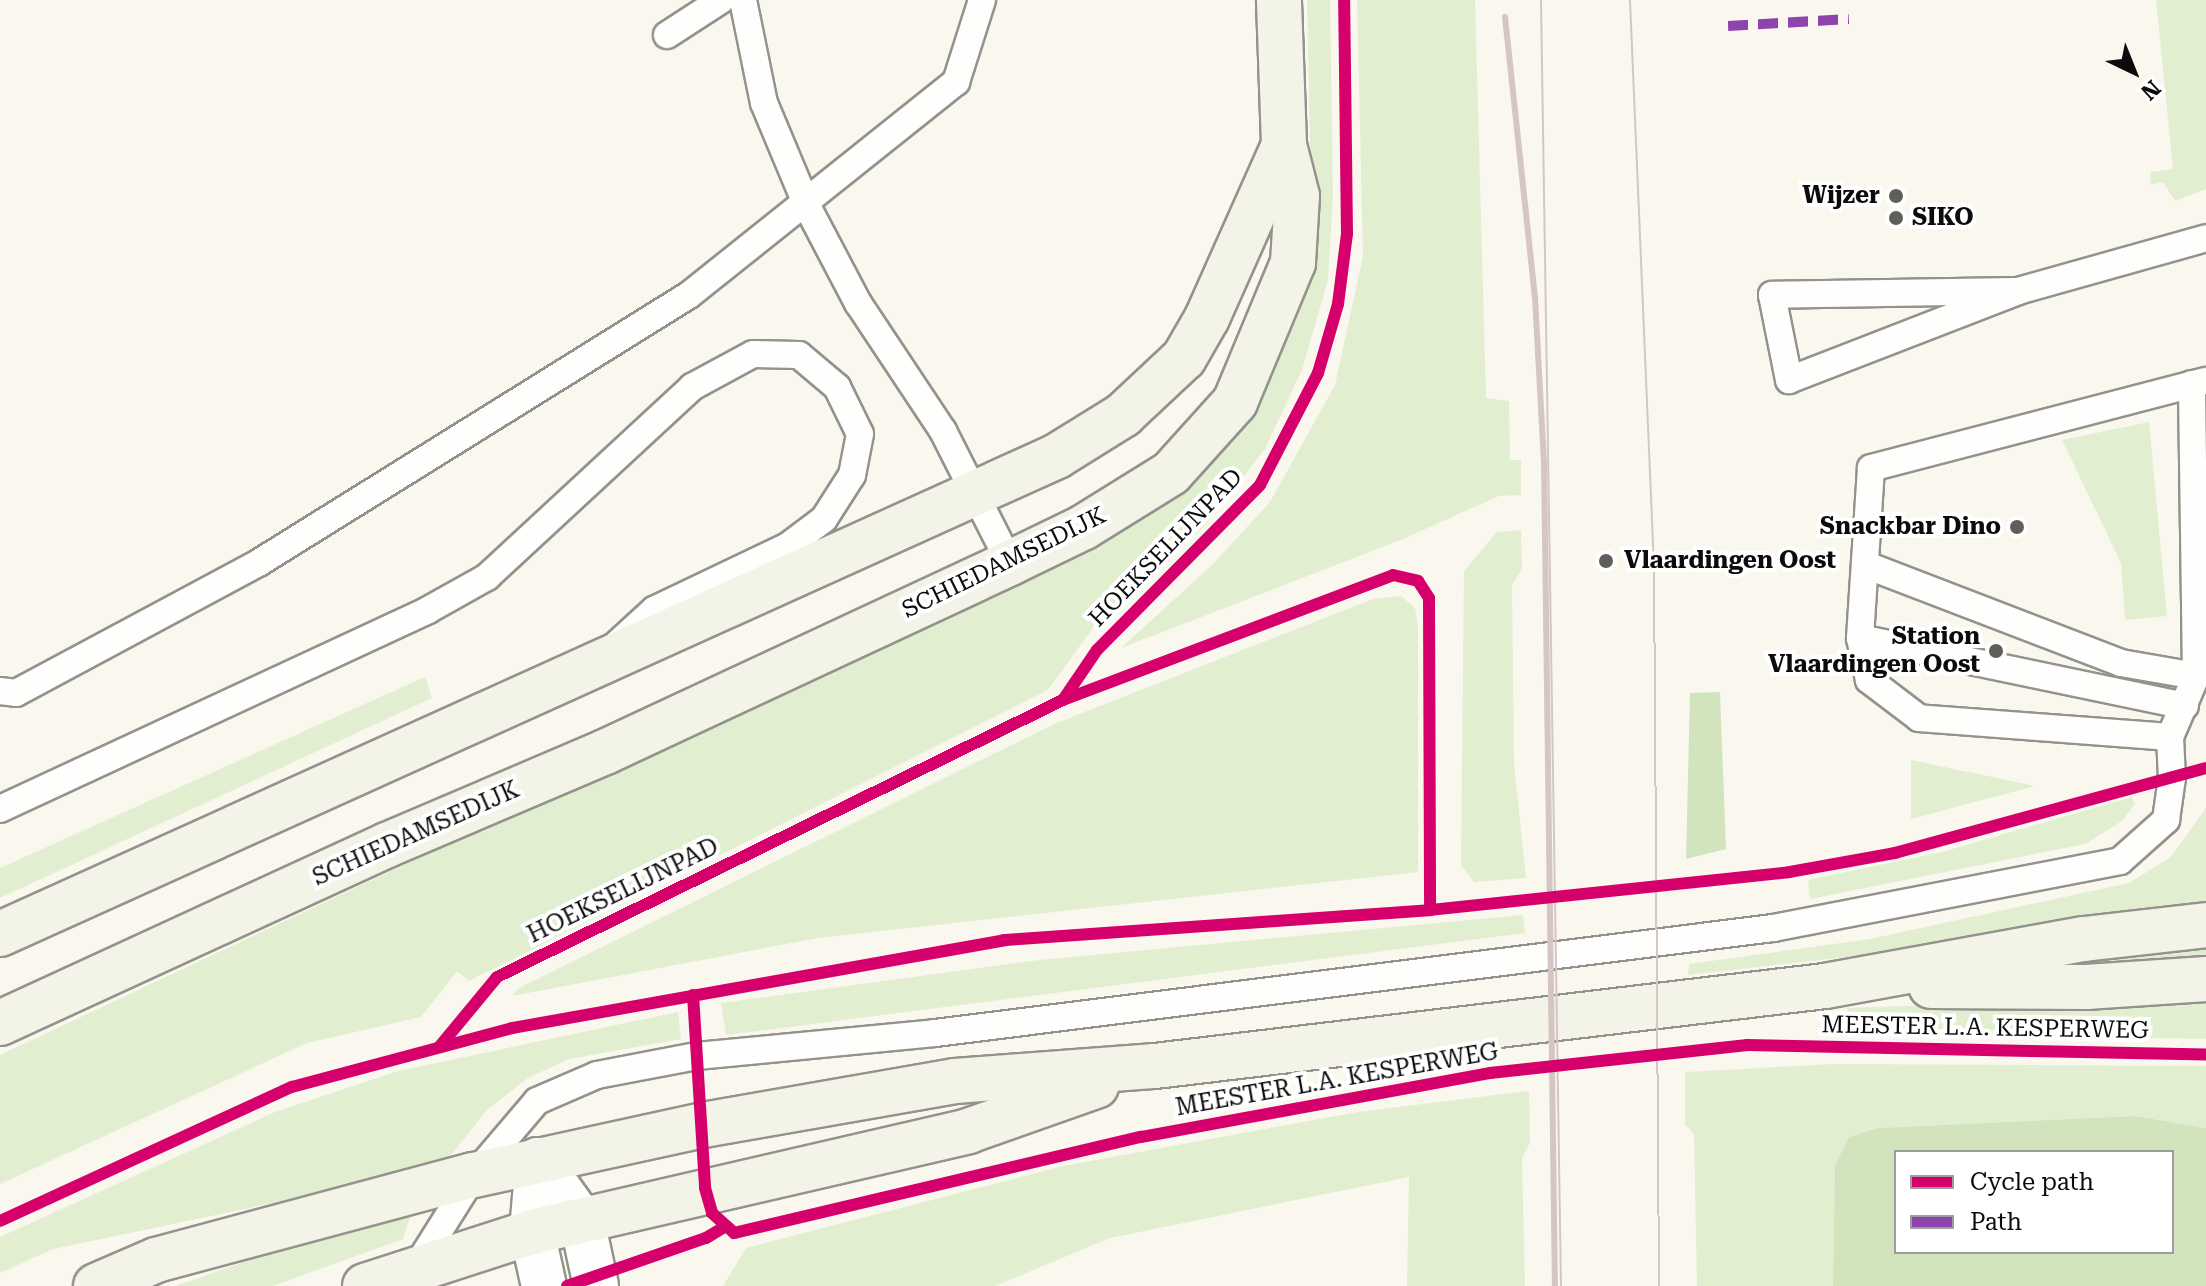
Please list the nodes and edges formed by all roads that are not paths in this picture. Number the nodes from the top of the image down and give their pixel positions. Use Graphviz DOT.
graph roads {
  1 [pos="721,0"];
  2 [pos="743,0"];
  3 [pos="982,0"];
  4 [pos="1279,0"];
  5 [pos="667,35"];
  6 [pos="1284,145"];
  7 [pos="807,206"];
  8 [pos="2206,238"];
  9 [pos="2018,291"];
  10 [pos="2199,383"];
  11 [pos="977,494"];
  12 [pos="1010,563"];
  13 [pos="1866,565"];
  14 [pos="1860,638"];
  15 [pos="587,671"];
  16 [pos="2196,676"];
  17 [pos="0,691"];
  18 [pos="2185,706"];
  19 [pos="2170,737"];
  20 [pos="0,809"];
  21 [pos="2206,925"];
  22 [pos="0,934"];
  23 [pos="2206,979"];
  24 [pos="1825,986"];
  25 [pos="0,1023"];
  26 [pos="1155,1066"];
  27 [pos="538,1160"];
  28 [pos="474,1175"];
  29 [pos="582,1221"];
  30 [pos="532,1232"];
  31 [pos="410,1276"];
  32 [pos="96,1286"];
  33 [pos="365,1286"];
  34 [pos="544,1286"];
  35 [pos="596,1286"];
  1 -- 5 [label="lane"];
  2 -- 7 [label="lane"];
  3 -- 7 [label="lane"];
  4 -- 6 [label="main road"];
  6 -- 11 [label="main road"];
  6 -- 12 [label="main road, SCHIEDAMSEDIJK"];
  7 -- 11 [label="lane"];
  7 -- 17 [label="lane"];
  8 -- 9 [label="lane"];
  9 -- 9 [label="lane"];
  10 -- 13 [label="lane"];
  10 -- 16 [label="lane"];
  11 -- 12 [label="lane"];
  11 -- 15 [label="main road"];
  12 -- 25 [label="main road, SCHIEDAMSEDIJK"];
  13 -- 14 [label="lane"];
  13 -- 16 [label="lane"];
  14 -- 18 [label="lane"];
  14 -- 19 [label="lane"];
  15 -- 20 [label="lane"];
  15 -- 22 [label="main road"];
  16 -- 18 [label="lane"];
  18 -- 19 [label="lane"];
  19 -- 28 [label="lane"];
  21 -- 24 [label="main road, MEESTER L.A. KESPERWEG"];
  23 -- 24 [label="main road, MEESTER L.A. KESPERWEG"];
  24 -- 26 [label="main road, MEESTER L.A. KESPERWEG"];
  26 -- 27 [label="main road, MEESTER L.A. KESPERWEG"];
  26 -- 29 [label="main road, MEESTER L.A. KESPERWEG"];
  27 -- 28 [label="main road, MEESTER L.A. KESPERWEG"];
  27 -- 29 [label="street"];
  27 -- 30 [label="street"];
  28 -- 31 [label="lane"];
  28 -- 32 [label="main road, MEESTER L.A. KESPERWEG"];
  29 -- 30 [label="main road, MEESTER L.A. KESPERWEG"];
  29 -- 35 [label="street"];
  30 -- 31 [label="main road, MEESTER L.A. KESPERWEG"];
  30 -- 34 [label="street"];
  31 -- 33 [label="main road, MEESTER L.A. KESPERWEG"];
}
